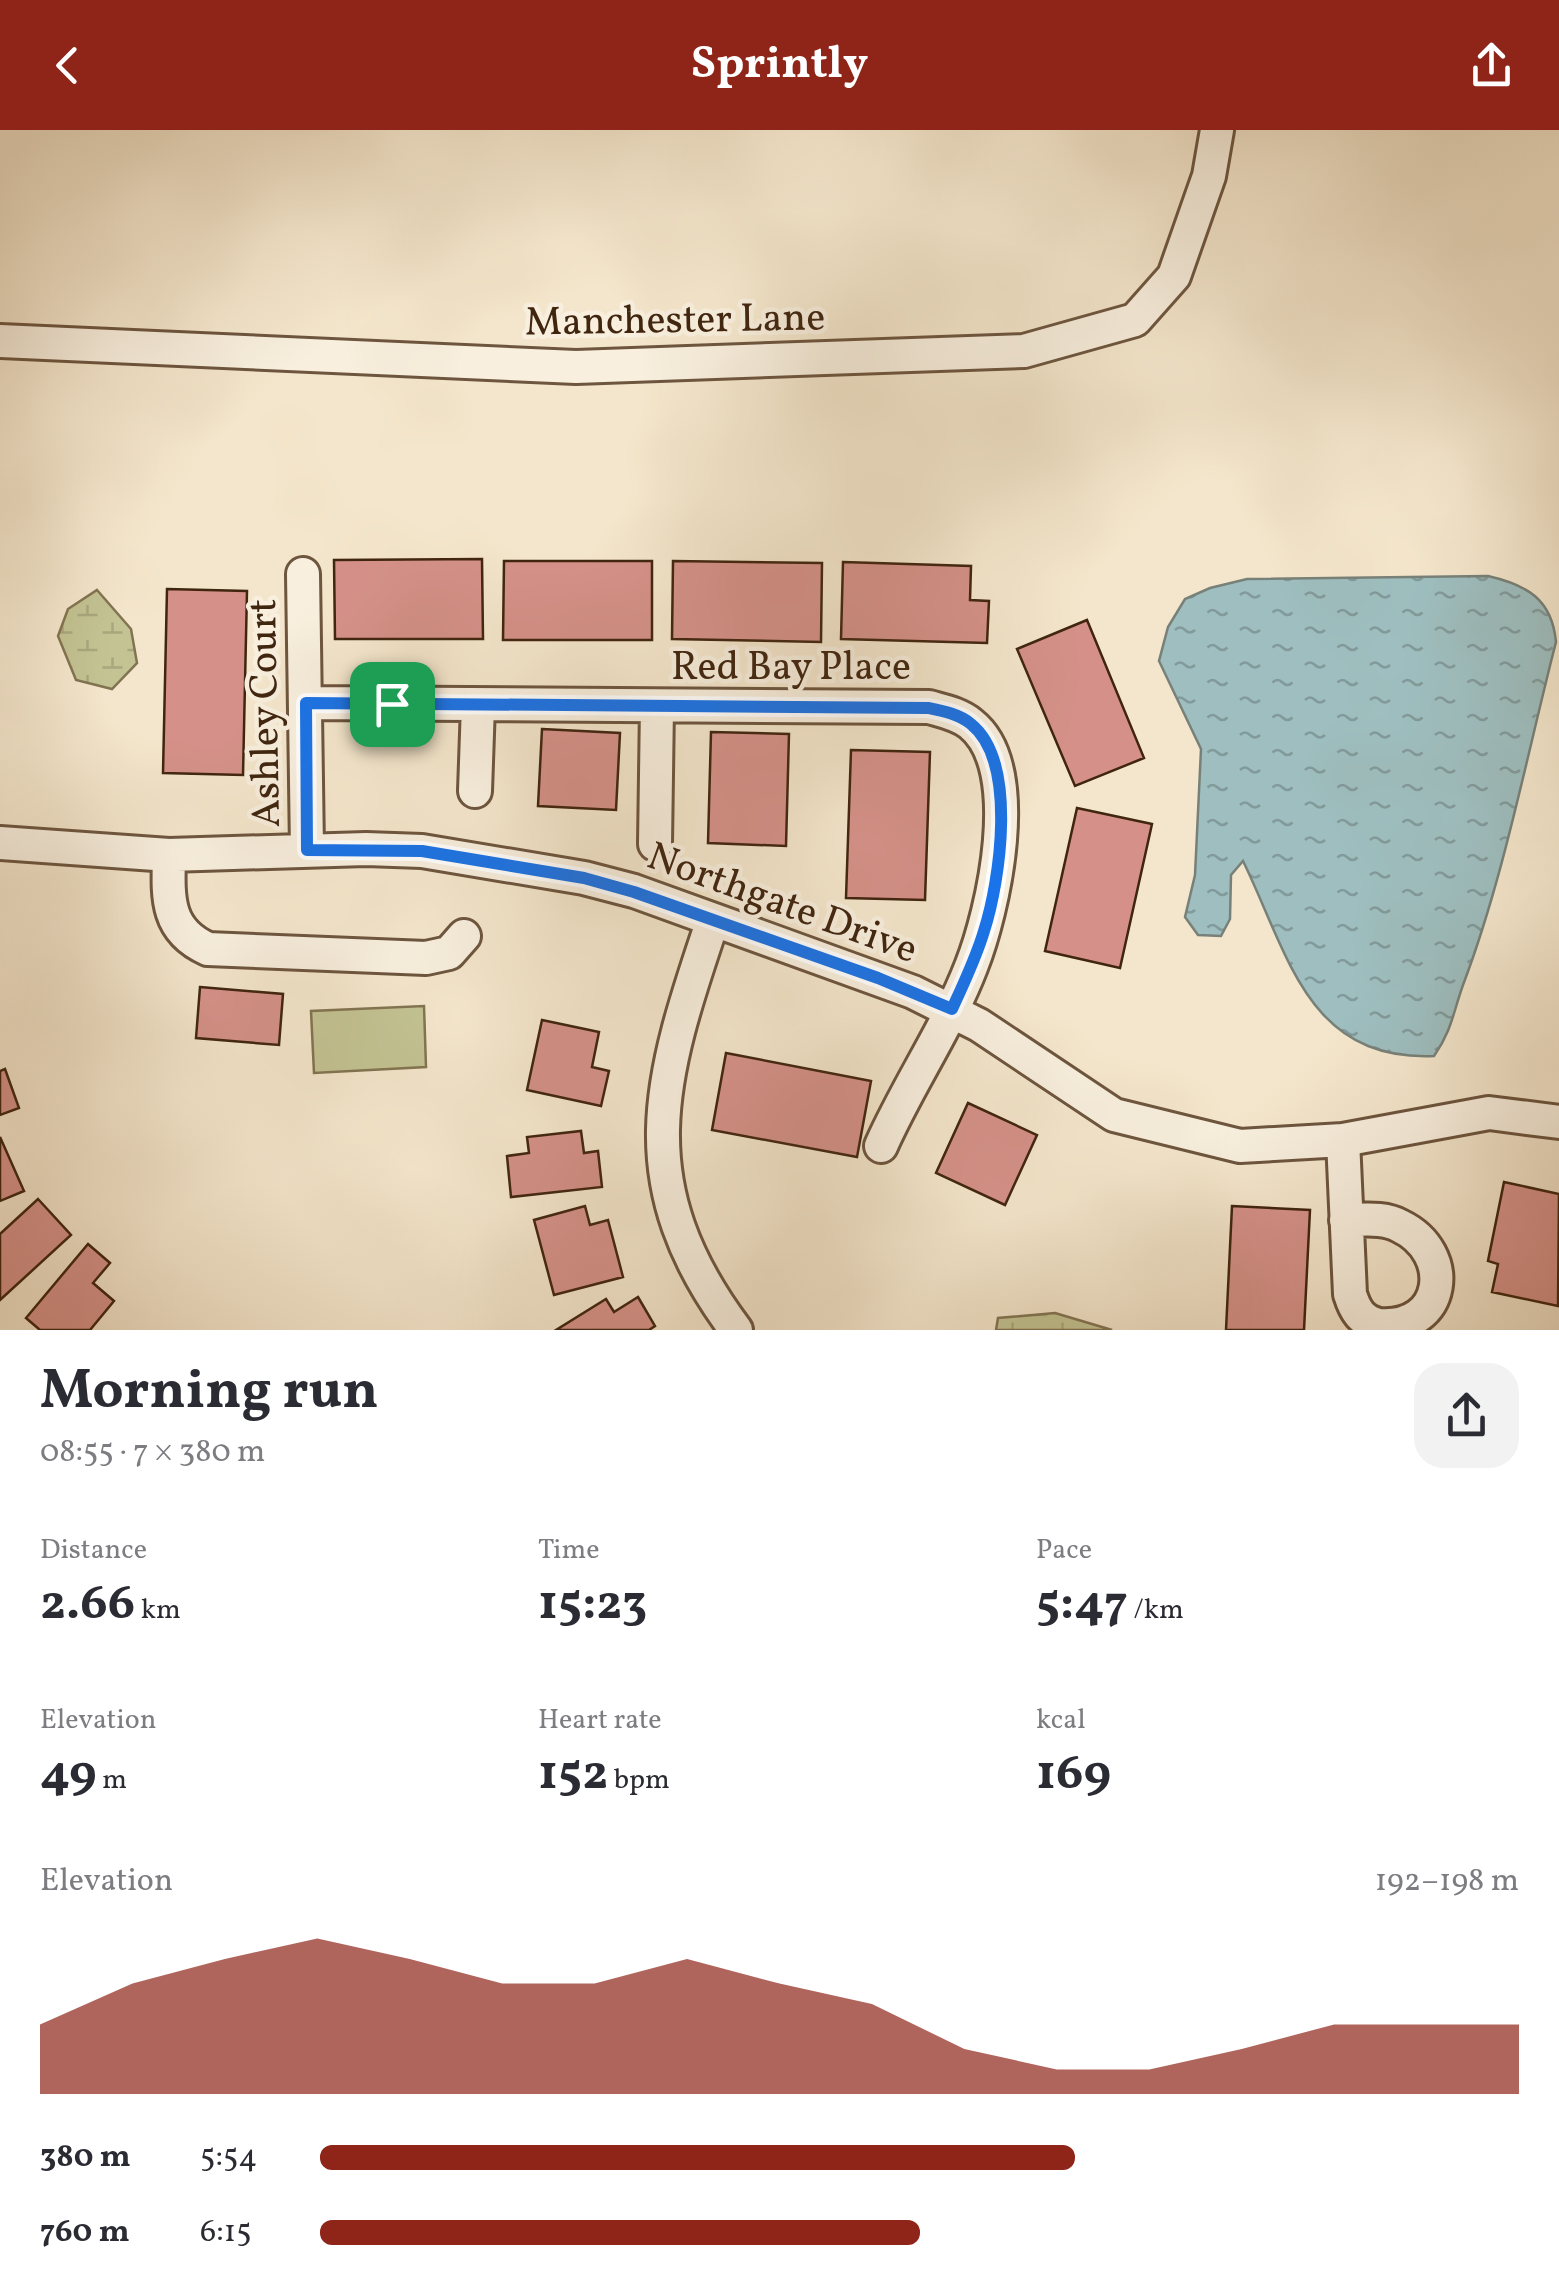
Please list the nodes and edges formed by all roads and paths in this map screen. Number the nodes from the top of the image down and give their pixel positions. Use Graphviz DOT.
graph roads {
  1 [pos="1218,130"];
  2 [pos="0,341"];
  3 [pos="304,574"];
  4 [pos="306,703"];
  5 [pos="478,705"];
  6 [pos="658,706"];
  7 [pos="475,791"];
  8 [pos="0,842"];
  9 [pos="655,844"];
  10 [pos="307,850"];
  11 [pos="169,855"];
  12 [pos="713,920"];
  13 [pos="464,936"];
  14 [pos="952,1009"];
  15 [pos="1559,1122"];
  16 [pos="1343,1140"];
  17 [pos="881,1146"];
  18 [pos="1346,1220"];
  19 [pos="736,1330"];
  1 -- 2 [label="street, Manchester Lane"];
  3 -- 4 [label="street, Ashley Court"];
  4 -- 5 [label="street, Red Bay Place"];
  4 -- 10 [label="street, Ashley Court"];
  5 -- 6 [label="street, Red Bay Place"];
  5 -- 7 [label="street"];
  6 -- 9 [label="street"];
  6 -- 14 [label="street, Red Bay Place"];
  8 -- 11 [label="street, Northgate Drive"];
  10 -- 11 [label="street, Northgate Drive"];
  10 -- 12 [label="street, Northgate Drive"];
  11 -- 13 [label="street"];
  12 -- 14 [label="street, Northgate Drive"];
  12 -- 19 [label="street"];
  14 -- 16 [label="street, Northgate Drive"];
  14 -- 17 [label="street, Red Bay Place"];
  15 -- 16 [label="street, Northgate Drive"];
  16 -- 18 [label="street"];
}
